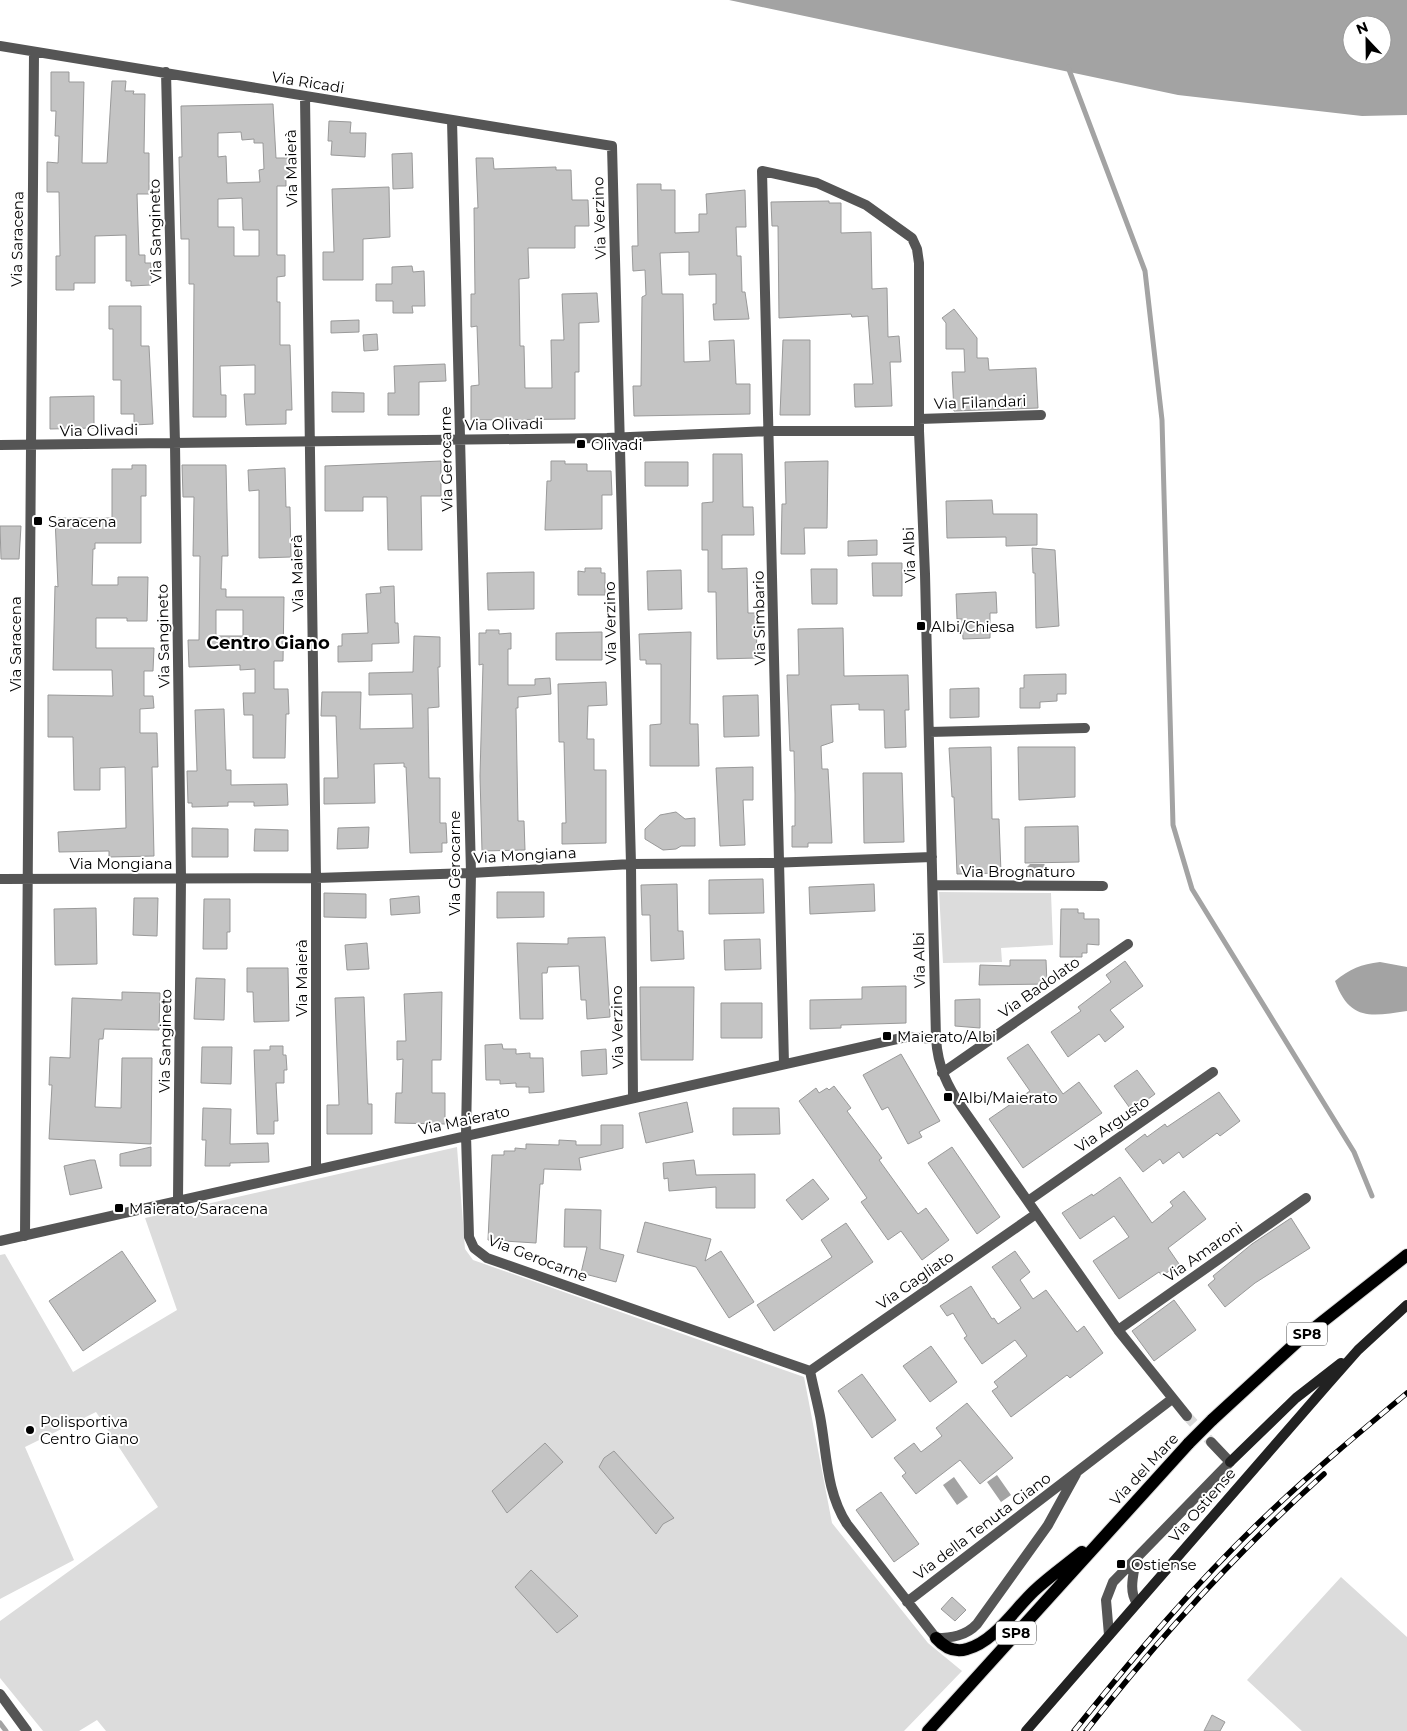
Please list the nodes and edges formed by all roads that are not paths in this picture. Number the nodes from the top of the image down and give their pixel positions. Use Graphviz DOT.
graph roads {
  1 [pos="0,46"];
  2 [pos="34,52"];
  3 [pos="166,72"];
  4 [pos="305,97"];
  5 [pos="452,120"];
  6 [pos="612,146"];
  7 [pos="762,171"];
  8 [pos="1041,415"];
  9 [pos="920,419"];
  10 [pos="770,431"];
  11 [pos="919,431"];
  12 [pos="621,437"];
  13 [pos="460,439"];
  14 [pos="310,442"];
  15 [pos="175,444"];
  16 [pos="0,445"];
  17 [pos="30,446"];
  18 [pos="1085,728"];
  19 [pos="929,732"];
  20 [pos="932,857"];
  21 [pos="780,862"];
  22 [pos="631,864"];
  23 [pos="470,873"];
  24 [pos="29,878"];
  25 [pos="181,878"];
  26 [pos="316,878"];
  27 [pos="0,879"];
  28 [pos="933,885"];
  29 [pos="1103,886"];
  30 [pos="1128,944"];
  31 [pos="936,1039"];
  32 [pos="784,1064"];
  33 [pos="1213,1072"];
  34 [pos="942,1073"];
  35 [pos="633,1098"];
  36 [pos="466,1135"];
  37 [pos="316,1169"];
  38 [pos="1306,1198"];
  39 [pos="178,1200"];
  40 [pos="1028,1201"];
  41 [pos="1036,1214"];
  42 [pos="25,1236"];
  43 [pos="0,1241"];
  44 [pos="1407,1255"];
  45 [pos="1407,1305"];
  46 [pos="1118,1330"];
  47 [pos="1358,1350"];
  48 [pos="810,1371"];
  49 [pos="1172,1400"];
  50 [pos="1187,1416"];
  51 [pos="1211,1442"];
  52 [pos="1230,1462"];
  53 [pos="1076,1474"];
  54 [pos="1105,1536"];
  55 [pos="1136,1560"];
  56 [pos="907,1602"];
  57 [pos="1137,1603"];
  58 [pos="1110,1635"];
  59 [pos="936,1638"];
  60 [pos="0,1694"];
  61 [pos="27,1731"];
  62 [pos="928,1731"];
  63 [pos="1026,1731"];
  1 -- 2 [label="street, Via Ricadi"];
  2 -- 3 [label="street, Via Ricadi"];
  2 -- 17 [label="street, Via Saracena"];
  3 -- 4 [label="street, Via Ricadi"];
  3 -- 15 [label="street, Via Sangineto"];
  4 -- 5 [label="street, Via Ricadi"];
  4 -- 14 [label="street, Via Maierà"];
  5 -- 6 [label="street, Via Ricadi"];
  5 -- 13 [label="street, Via Gerocarne"];
  6 -- 12 [label="street, Via Verzino"];
  7 -- 9 [label="street, Via Albi"];
  7 -- 10 [label="street, Via Simbario"];
  8 -- 9 [label="street, Via Filandari"];
  9 -- 11 [label="street, Via Albi"];
  10 -- 11 [label="street, Via Olivadi"];
  10 -- 12 [label="street, Via Olivadi"];
  10 -- 21 [label="street, Via Simbario"];
  11 -- 19 [label="street, Via Albi"];
  12 -- 13 [label="street, Via Olivadi"];
  12 -- 22 [label="street, Via Verzino"];
  13 -- 14 [label="street, Via Olivadi"];
  13 -- 23 [label="street, Via Gerocarne"];
  14 -- 15 [label="street, Via Olivadi"];
  14 -- 26 [label="street, Via Maierà"];
  15 -- 17 [label="street, Via Olivadi"];
  15 -- 25 [label="street, Via Sangineto"];
  16 -- 17 [label="street, Via Olivadi"];
  17 -- 24 [label="street, Via Saracena"];
  18 -- 19 [label="street"];
  19 -- 20 [label="street, Via Albi"];
  20 -- 21 [label="street, Via Mongiana"];
  20 -- 28 [label="street, Via Albi"];
  21 -- 22 [label="street, Via Mongiana"];
  21 -- 32 [label="street, Via Simbario"];
  22 -- 23 [label="street, Via Mongiana"];
  22 -- 35 [label="street, Via Verzino"];
  23 -- 26 [label="street, Via Mongiana"];
  23 -- 36 [label="street, Via Gerocarne"];
  24 -- 25 [label="street, Via Mongiana"];
  24 -- 27 [label="street, Via Mongiana"];
  24 -- 42 [label="street, Via Saracena"];
  25 -- 26 [label="street, Via Mongiana"];
  25 -- 39 [label="street, Via Sangineto"];
  26 -- 37 [label="street, Via Maierà"];
  28 -- 29 [label="street, Via Brognaturo"];
  28 -- 31 [label="street, Via Albi"];
  30 -- 34 [label="street, Via Badolato"];
  31 -- 32 [label="street, Via Maierato"];
  31 -- 34 [label="street, Via Albi"];
  32 -- 35 [label="street, Via Maierato"];
  33 -- 40 [label="street, Via Argusto"];
  34 -- 40 [label="street, Via Albi"];
  35 -- 36 [label="street, Via Maierato"];
  36 -- 37 [label="street, Via Maierato"];
  36 -- 48 [label="street, Via Gerocarne"];
  37 -- 39 [label="street, Via Maierato"];
  38 -- 46 [label="street, Via Amaroni"];
  39 -- 42 [label="street, Via Maierato"];
  40 -- 41 [label="street, Via Albi"];
  41 -- 46 [label="street, Via Albi"];
  41 -- 48 [label="street, Via Gagliato"];
  42 -- 43 [label="street, Via Maierato"];
  44 -- 54 [label="main road, Via del Mare / SP8, bridge"];
  45 -- 47 [label="main road, Via Ostiense"];
  46 -- 49 [label="street, Via Albi"];
  47 -- 52 [label="main road"];
  47 -- 57 [label="main road, Via Ostiense"];
  48 -- 56 [label="street, Via della Tenuta Giano"];
  49 -- 50 [label="street, Via Albi"];
  49 -- 53 [label="street, Via della Tenuta Giano"];
  51 -- 52 [label="street"];
  52 -- 55 [label="street"];
  53 -- 56 [label="street, Via della Tenuta Giano"];
  53 -- 59 [label="street, Via della Tenuta Giano"];
  54 -- 59 [label="main road"];
  54 -- 62 [label="main road, Via del Mare / SP8"];
  55 -- 57 [label="street"];
  55 -- 58 [label="street"];
  56 -- 59 [label="street, Via della Tenuta Giano"];
  57 -- 58 [label="main road, Via Ostiense"];
  58 -- 63 [label="main road, Via Ostiense"];
  60 -- 61 [label="street"];
}
